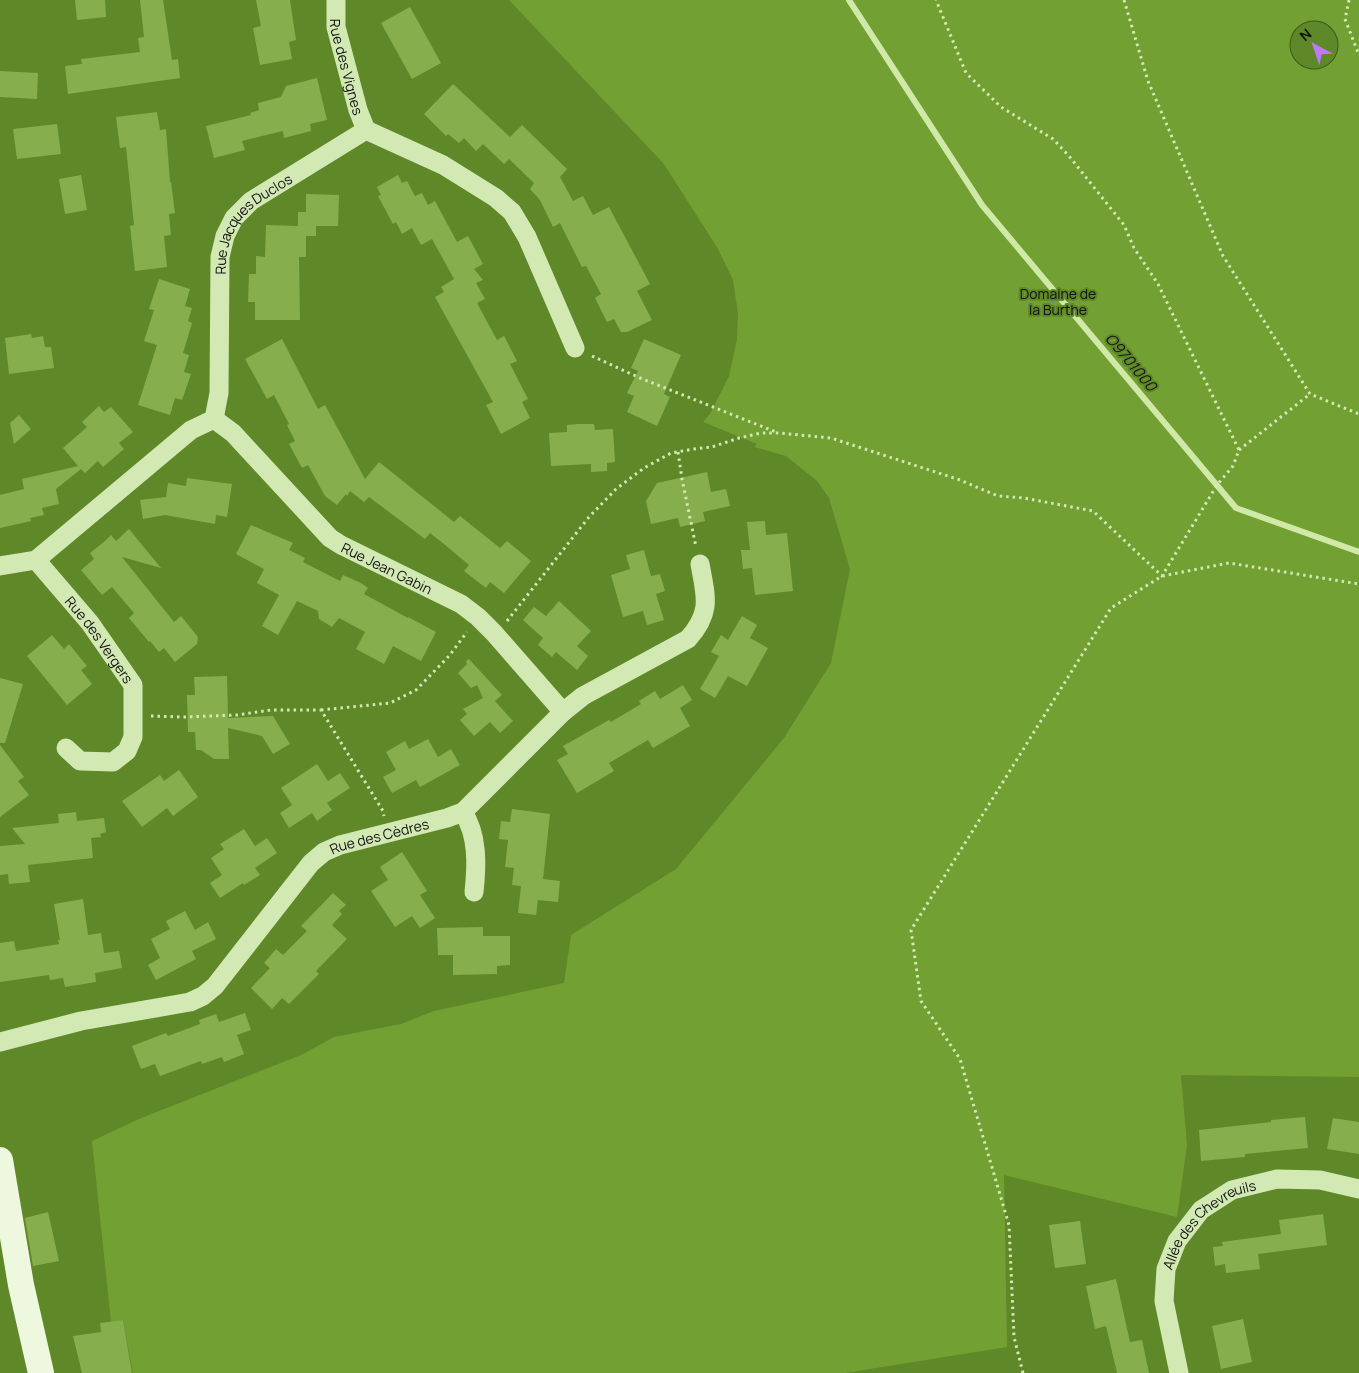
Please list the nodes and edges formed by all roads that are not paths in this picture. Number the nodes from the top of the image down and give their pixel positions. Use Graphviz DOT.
graph roads {
  1 [pos="336,0"];
  2 [pos="366,130"];
  3 [pos="575,348"];
  4 [pos="214,419"];
  5 [pos="36,560"];
  6 [pos="700,564"];
  7 [pos="0,566"];
  8 [pos="563,712"];
  9 [pos="66,748"];
  10 [pos="463,812"];
  11 [pos="474,892"];
  12 [pos="0,1042"];
  13 [pos="0,1160"];
  14 [pos="1359,1189"];
  15 [pos="41,1373"];
  16 [pos="1179,1373"];
  1 -- 2 [label="street, Rue des Vignes"];
  2 -- 3 [label="street"];
  2 -- 4 [label="street, Rue Jacques Duclos"];
  4 -- 5 [label="street"];
  4 -- 8 [label="street, Rue Jean Gabin"];
  5 -- 7 [label="street"];
  5 -- 9 [label="street, Rue des Vergers"];
  6 -- 8 [label="street, Rue des Cèdres"];
  8 -- 10 [label="street, Rue des Cèdres"];
  10 -- 11 [label="street"];
  10 -- 12 [label="street, Rue des Cèdres"];
  13 -- 15 [label="street"];
  14 -- 16 [label="street, Allée des Chevreuils"];
}
